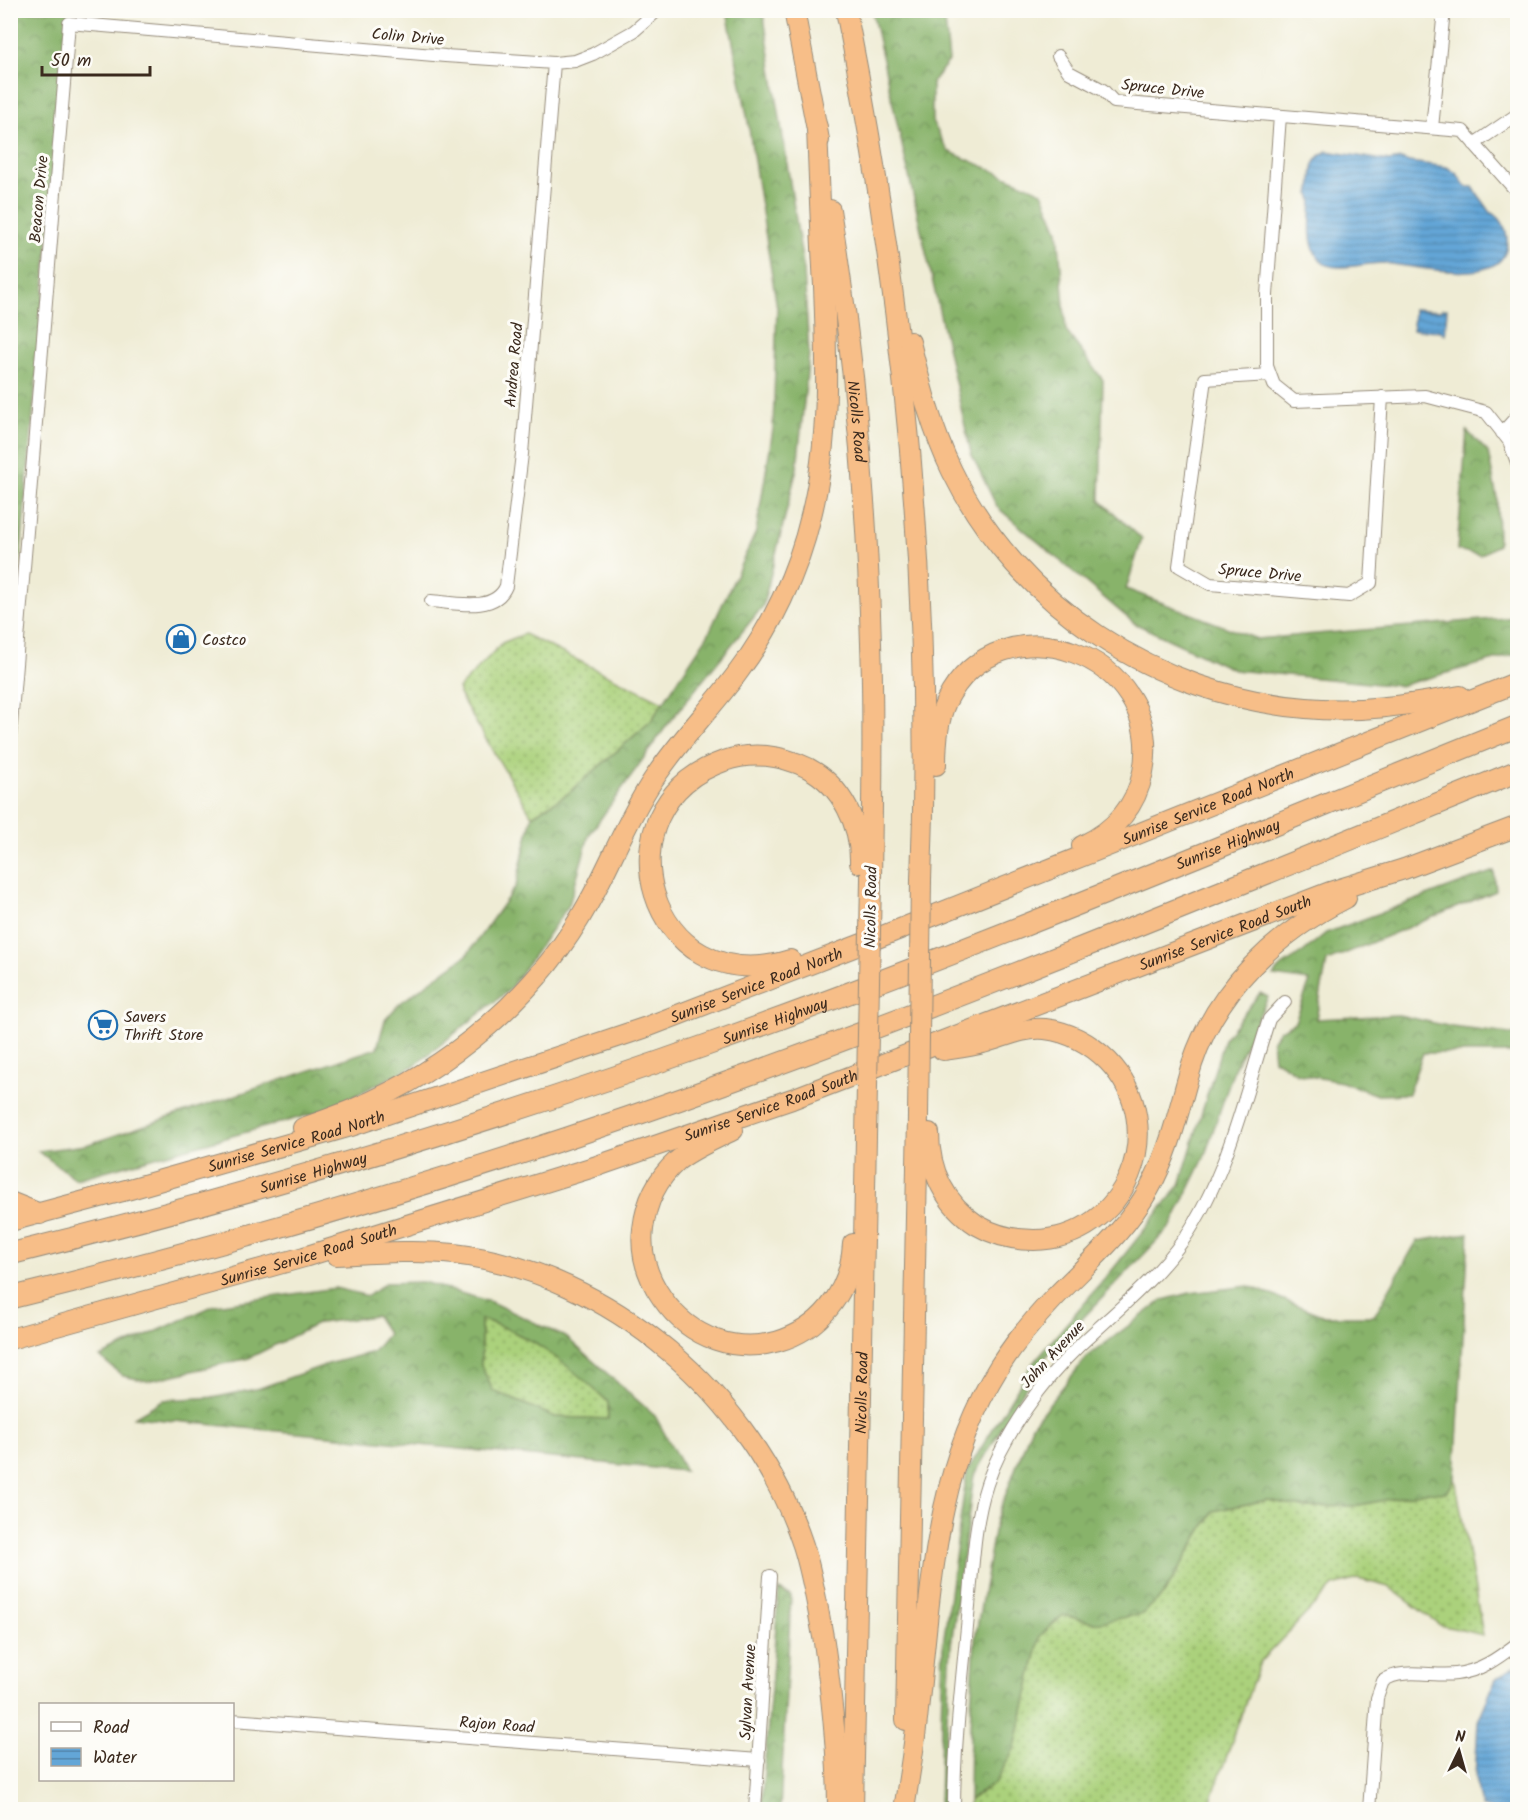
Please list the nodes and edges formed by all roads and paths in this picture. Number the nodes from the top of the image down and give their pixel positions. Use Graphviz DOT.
graph roads {
  1 [pos="658,10"];
  2 [pos="794,10"];
  3 [pos="846,10"];
  4 [pos="1444,10"];
  5 [pos="69,24"];
  6 [pos="1058,56"];
  7 [pos="554,63"];
  8 [pos="1518,114"];
  9 [pos="1280,116"];
  10 [pos="817,128"];
  11 [pos="1432,128"];
  12 [pos="1474,144"];
  13 [pos="1518,193"];
  14 [pos="887,249"];
  15 [pos="1270,375"];
  16 [pos="1382,397"];
  17 [pos="1518,415"];
  18 [pos="1502,433"];
  19 [pos="1518,465"];
  20 [pos="431,601"];
  21 [pos="1518,682"];
  22 [pos="1498,690"];
  23 [pos="1518,726"];
  24 [pos="10,737"];
  25 [pos="1518,771"];
  26 [pos="1518,826"];
  27 [pos="923,838"];
  28 [pos="1404,869"];
  29 [pos="865,881"];
  30 [pos="996,891"];
  31 [pos="880,937"];
  32 [pos="1285,1002"];
  33 [pos="896,1059"];
  34 [pos="792,1099"];
  35 [pos="924,1116"];
  36 [pos="866,1137"];
  37 [pos="130,1190"];
  38 [pos="10,1202"];
  39 [pos="40,1214"];
  40 [pos="10,1221"];
  41 [pos="10,1254"];
  42 [pos="304,1257"];
  43 [pos="10,1298"];
  44 [pos="10,1339"];
  45 [pos="770,1576"];
  46 [pos="1518,1643"];
  47 [pos="234,1720"];
  48 [pos="759,1760"];
  49 [pos="755,1809"];
  50 [pos="838,1809"];
  51 [pos="853,1809"];
  52 [pos="904,1809"];
  53 [pos="954,1809"];
  54 [pos="1369,1809"];
  1 -- 7 [label="street, Colin Drive"];
  2 -- 10 [label="highway, Nicolls Road"];
  3 -- 14 [label="highway"];
  4 -- 11 [label="street"];
  5 -- 7 [label="street, Colin Drive"];
  5 -- 24 [label="street, Beacon Drive"];
  6 -- 9 [label="street, Spruce Drive"];
  7 -- 20 [label="street, Andrea Road"];
  8 -- 12 [label="street"];
  9 -- 11 [label="street, Spruce Drive"];
  9 -- 15 [label="street"];
  10 -- 29 [label="highway, Nicolls Road"];
  10 -- 37 [label="highway"];
  11 -- 12 [label="street, Spruce Drive"];
  12 -- 13 [label="street, Spruce Drive"];
  14 -- 22 [label="highway"];
  14 -- 27 [label="highway"];
  15 -- 16 [label="street"];
  15 -- 16 [label="street, Spruce Drive"];
  16 -- 18 [label="street"];
  17 -- 18 [label="street"];
  18 -- 19 [label="street"];
  21 -- 22 [label="highway, Sunrise Service Road North"];
  22 -- 30 [label="highway, Sunrise Service Road North"];
  23 -- 41 [label="highway, Sunrise Highway"];
  25 -- 43 [label="highway"];
  26 -- 28 [label="highway, Sunrise Service Road South"];
  27 -- 30 [label="highway"];
  27 -- 35 [label="highway, bridge"];
  28 -- 33 [label="highway, Sunrise Service Road South"];
  28 -- 52 [label="highway"];
  29 -- 31 [label="highway"];
  29 -- 36 [label="highway, Nicolls Road, bridge"];
  30 -- 31 [label="highway, Sunrise Service Road North"];
  31 -- 37 [label="highway, Sunrise Service Road North"];
  32 -- 53 [label="street, John Avenue"];
  33 -- 34 [label="highway, Sunrise Service Road South"];
  33 -- 35 [label="highway"];
  34 -- 36 [label="highway"];
  34 -- 42 [label="highway, Sunrise Service Road South"];
  35 -- 52 [label="highway"];
  36 -- 51 [label="highway, Nicolls Road"];
  37 -- 39 [label="highway, Sunrise Service Road North"];
  38 -- 39 [label="highway"];
  39 -- 40 [label="highway, Sunrise Service Road North"];
  42 -- 44 [label="highway, Sunrise Service Road South"];
  42 -- 50 [label="highway"];
  45 -- 48 [label="street, Sylvan Avenue"];
  46 -- 54 [label="street"];
  47 -- 48 [label="street, Rajon Road"];
  48 -- 49 [label="street, Sylvan Avenue"];
}
